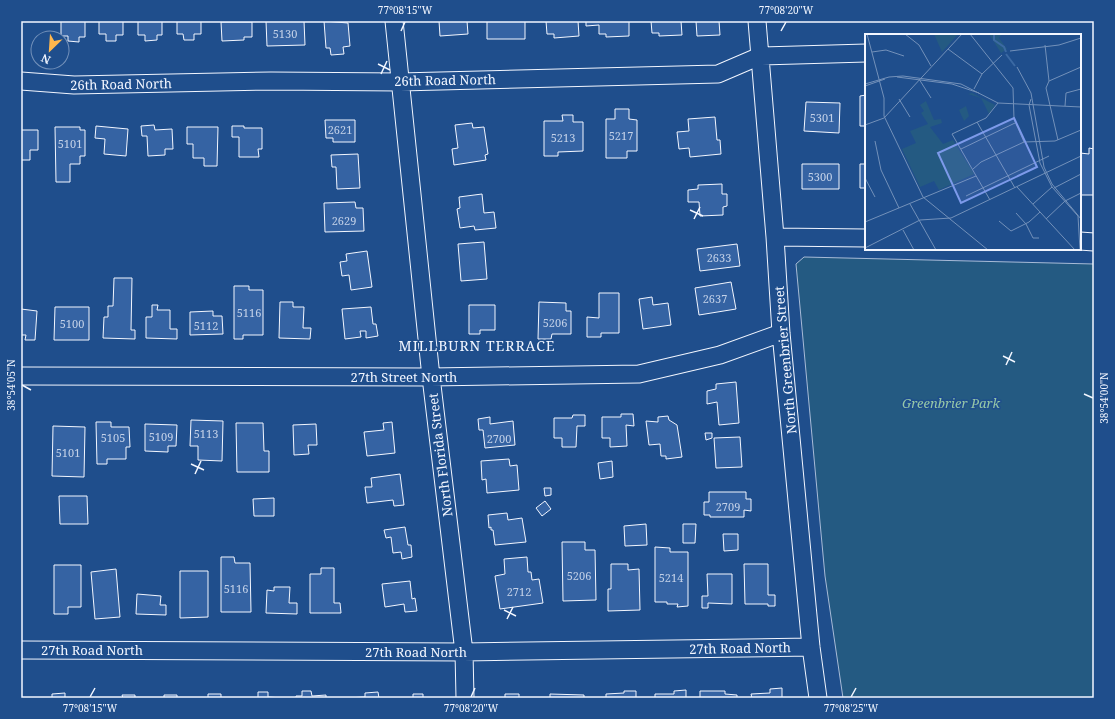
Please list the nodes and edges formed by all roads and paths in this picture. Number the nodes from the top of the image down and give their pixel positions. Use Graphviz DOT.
graph roads {
  1 [pos="394,21"];
  2 [pos="757,21"];
  3 [pos="865,53"];
  4 [pos="760,56"];
  5 [pos="21,81"];
  6 [pos="400,82"];
  7 [pos="776,237"];
  8 [pos="865,238"];
  9 [pos="1081,241"];
  10 [pos="1094,242"];
  11 [pos="781,333"];
  12 [pos="21,376"];
  13 [pos="431,377"];
  14 [pos="811,647"];
  15 [pos="21,650"];
  16 [pos="464,652"];
  17 [pos="464,698"];
  18 [pos="818,698"];
  1 -- 6 [label="street, North Florida Street"];
  2 -- 4 [label="street, North Greenbrier Street"];
  3 -- 4 [label="street, 26th Road North"];
  4 -- 6 [label="street, 26th Road North"];
  4 -- 7 [label="street, North Greenbrier Street"];
  5 -- 6 [label="street, 26th Road North"];
  6 -- 13 [label="street, North Florida Street"];
  7 -- 8 [label="street"];
  7 -- 11 [label="street, North Greenbrier Street"];
  9 -- 10 [label="street"];
  11 -- 13 [label="street, 27th Street North"];
  11 -- 14 [label="street, North Greenbrier Street"];
  12 -- 13 [label="street, 27th Street North"];
  13 -- 16 [label="street, North Florida Street"];
  14 -- 16 [label="street, 27th Road North"];
  14 -- 18 [label="street, North Greenbrier Street"];
  15 -- 16 [label="street, 27th Road North"];
  16 -- 17 [label="street, North Florida Street"];
}
